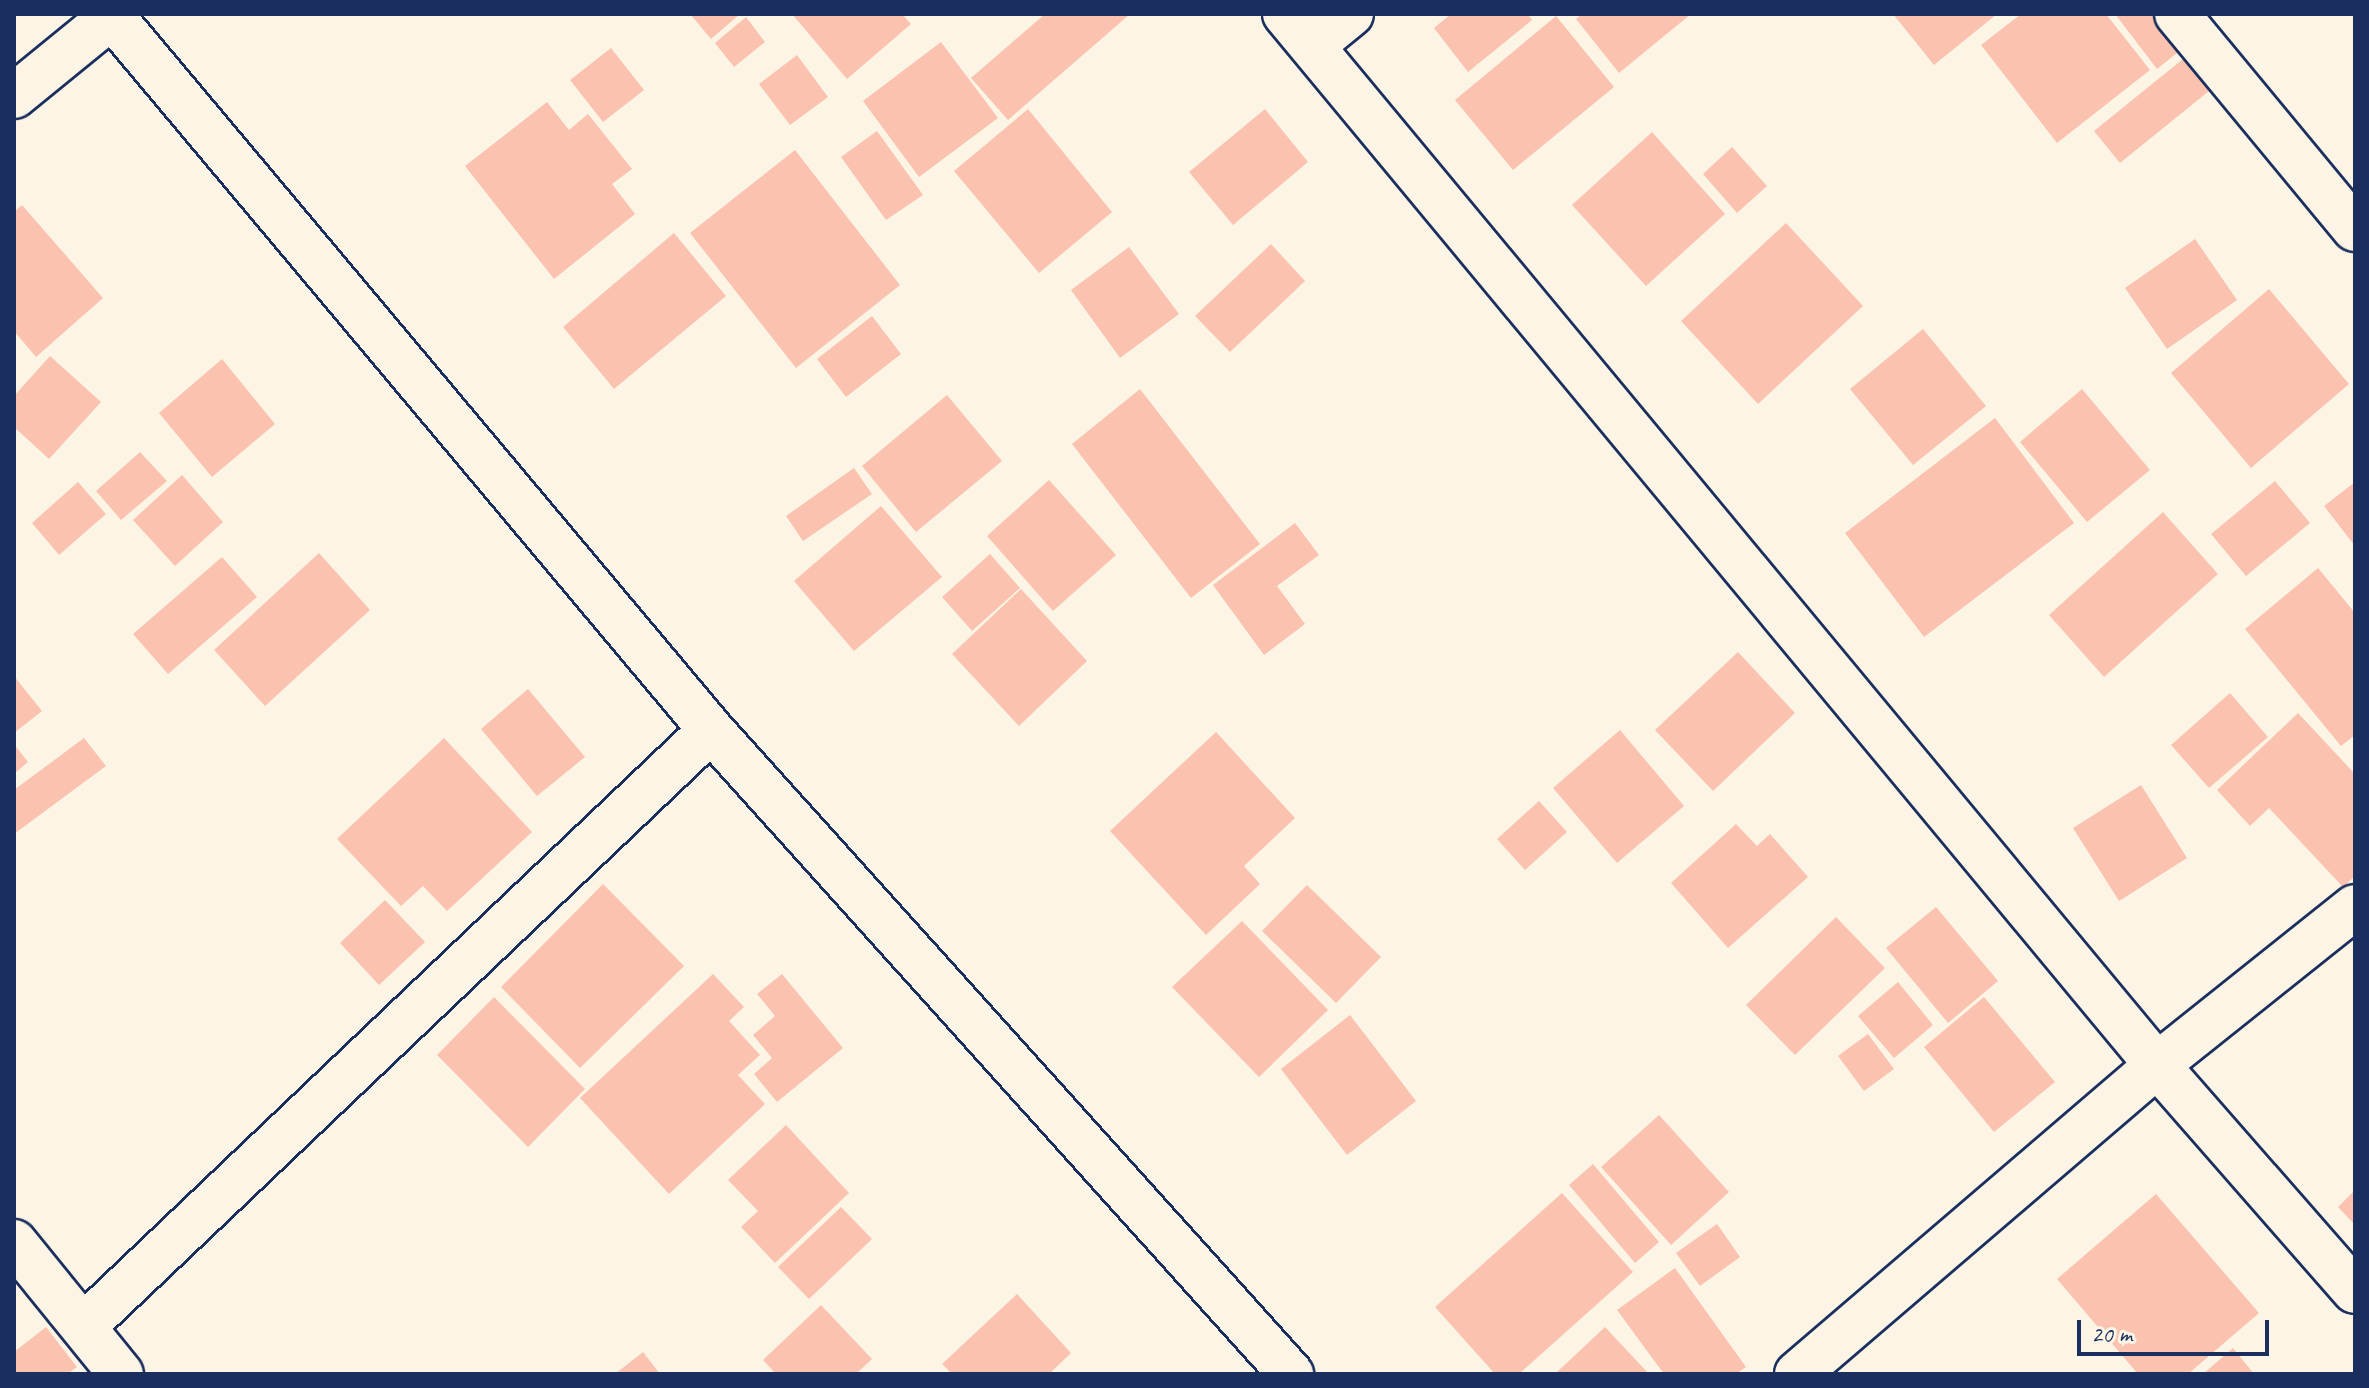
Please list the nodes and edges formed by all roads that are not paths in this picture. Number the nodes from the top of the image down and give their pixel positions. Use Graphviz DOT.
graph roads {
  1 [pos="1351,14"];
  2 [pos="2177,14"];
  3 [pos="111,15"];
  4 [pos="1299,29"];
  5 [pos="14,96"];
  6 [pos="2355,229"];
  7 [pos="711,730"];
  8 [pos="2355,907"];
  9 [pos="2157,1065"];
  10 [pos="14,1242"];
  11 [pos="2355,1291"];
  12 [pos="84,1326"];
  13 [pos="121,1374"];
  14 [pos="1291,1374"];
  15 [pos="1797,1374"];
  1 -- 4 [label="street"];
  2 -- 6 [label="street"];
  3 -- 5 [label="street"];
  3 -- 7 [label="street"];
  4 -- 9 [label="street"];
  7 -- 12 [label="street"];
  7 -- 14 [label="street"];
  8 -- 9 [label="street"];
  9 -- 11 [label="street"];
  9 -- 15 [label="street"];
  10 -- 12 [label="street"];
  12 -- 13 [label="street"];
}
